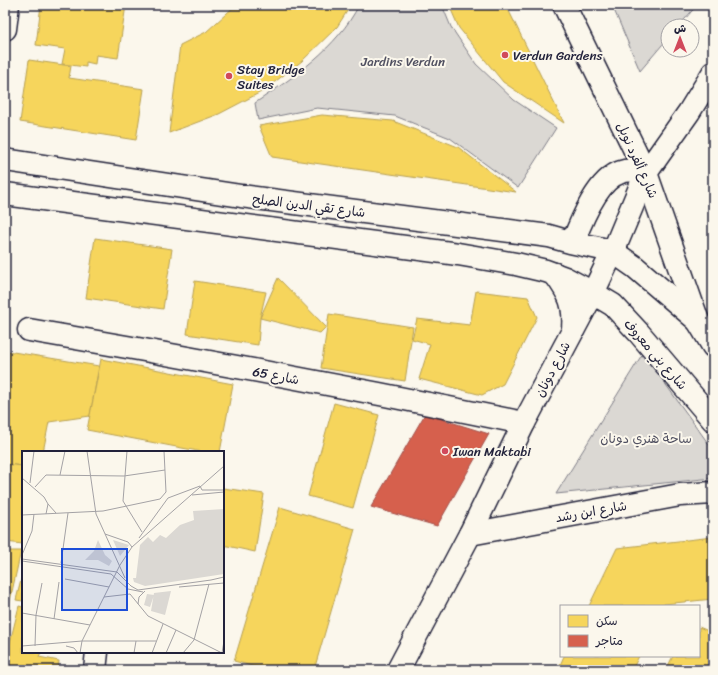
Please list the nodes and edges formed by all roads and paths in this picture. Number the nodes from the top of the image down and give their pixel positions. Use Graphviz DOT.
graph roads {
  1 [pos="8,5"];
  2 [pos="564,5"];
  3 [pos="5,29"];
  4 [pos="713,73"];
  5 [pos="5,160"];
  6 [pos="646,173"];
  7 [pos="5,194"];
  8 [pos="573,242"];
  9 [pos="612,251"];
  10 [pos="555,274"];
  11 [pos="593,293"];
  12 [pos="698,321"];
  13 [pos="29,330"];
  14 [pos="573,330"];
  15 [pos="713,346"];
  16 [pos="713,420"];
  17 [pos="524,423"];
  18 [pos="713,492"];
  19 [pos="470,534"];
  20 [pos="97,653"];
  21 [pos="95,670"];
  22 [pos="398,670"];
  1 -- 3 [label="street"];
  2 -- 6 [label="street, شارع ألفرد نوبل"];
  4 -- 6 [label="street, شارع دونان"];
  5 -- 8 [label="street, شارع تقي الدين الصلح"];
  6 -- 8 [label="street"];
  6 -- 9 [label="street, شارع دونان"];
  6 -- 12 [label="street, شارع ألفرد نوبل"];
  7 -- 10 [label="street"];
  8 -- 9 [label="street, شارع تقي الدين الصلح"];
  9 -- 11 [label="street, شارع دونان"];
  9 -- 12 [label="street"];
  10 -- 11 [label="street"];
  10 -- 14 [label="street"];
  11 -- 14 [label="street, شارع دونان"];
  11 -- 16 [label="street, شارع بني معروف"];
  12 -- 15 [label="street"];
  13 -- 17 [label="street, شارع 65"];
  14 -- 17 [label="street, شارع دونان"];
  17 -- 19 [label="street, شارع دونان"];
  18 -- 19 [label="street, شارع ابن رشد"];
  19 -- 22 [label="street, شارع دونان"];
  20 -- 21 [label="street"];
}
